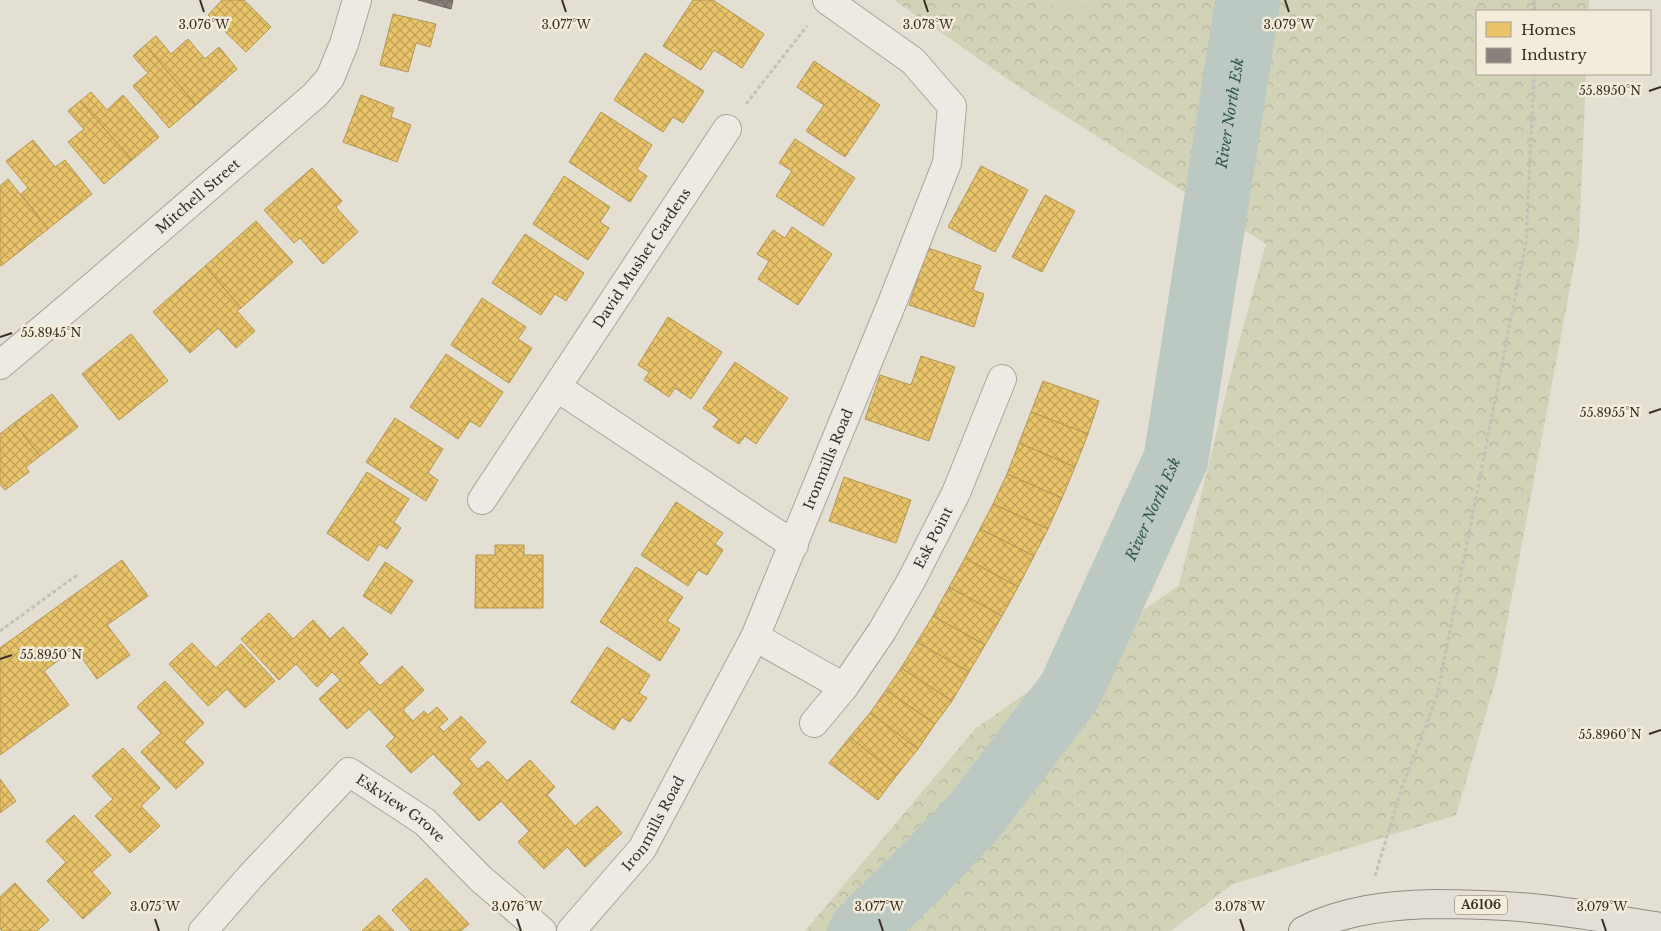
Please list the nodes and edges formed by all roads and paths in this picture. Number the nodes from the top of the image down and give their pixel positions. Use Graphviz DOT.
graph roads {
  1 [pos="357,0"];
  2 [pos="827,0"];
  3 [pos="1534,75"];
  4 [pos="727,129"];
  5 [pos="0,365"];
  6 [pos="1002,379"];
  7 [pos="558,388"];
  8 [pos="482,500"];
  9 [pos="794,545"];
  10 [pos="77,575"];
  11 [pos="0,631"];
  12 [pos="755,638"];
  13 [pos="844,687"];
  14 [pos="814,723"];
  15 [pos="1365,910"];
  16 [pos="1661,927"];
  17 [pos="203,931"];
  18 [pos="542,931"];
  19 [pos="571,931"];
  20 [pos="1303,931"];
  1 -- 5 [label="street, Mitchell Street"];
  2 -- 4 [label="path"];
  2 -- 9 [label="street, Ironmills Road"];
  3 -- 15 [label="path"];
  4 -- 7 [label="street, David Mushet Gardens"];
  6 -- 13 [label="street, Esk Point"];
  7 -- 8 [label="street, David Mushet Gardens"];
  7 -- 9 [label="street"];
  9 -- 12 [label="street, Ironmills Road"];
  10 -- 11 [label="path"];
  12 -- 13 [label="street"];
  12 -- 19 [label="street, Ironmills Road"];
  13 -- 14 [label="street, Esk Point"];
  15 -- 16 [label="main road, A6106"];
  15 -- 20 [label="main road, A6106"];
  17 -- 18 [label="street, Eskview Grove"];
}
